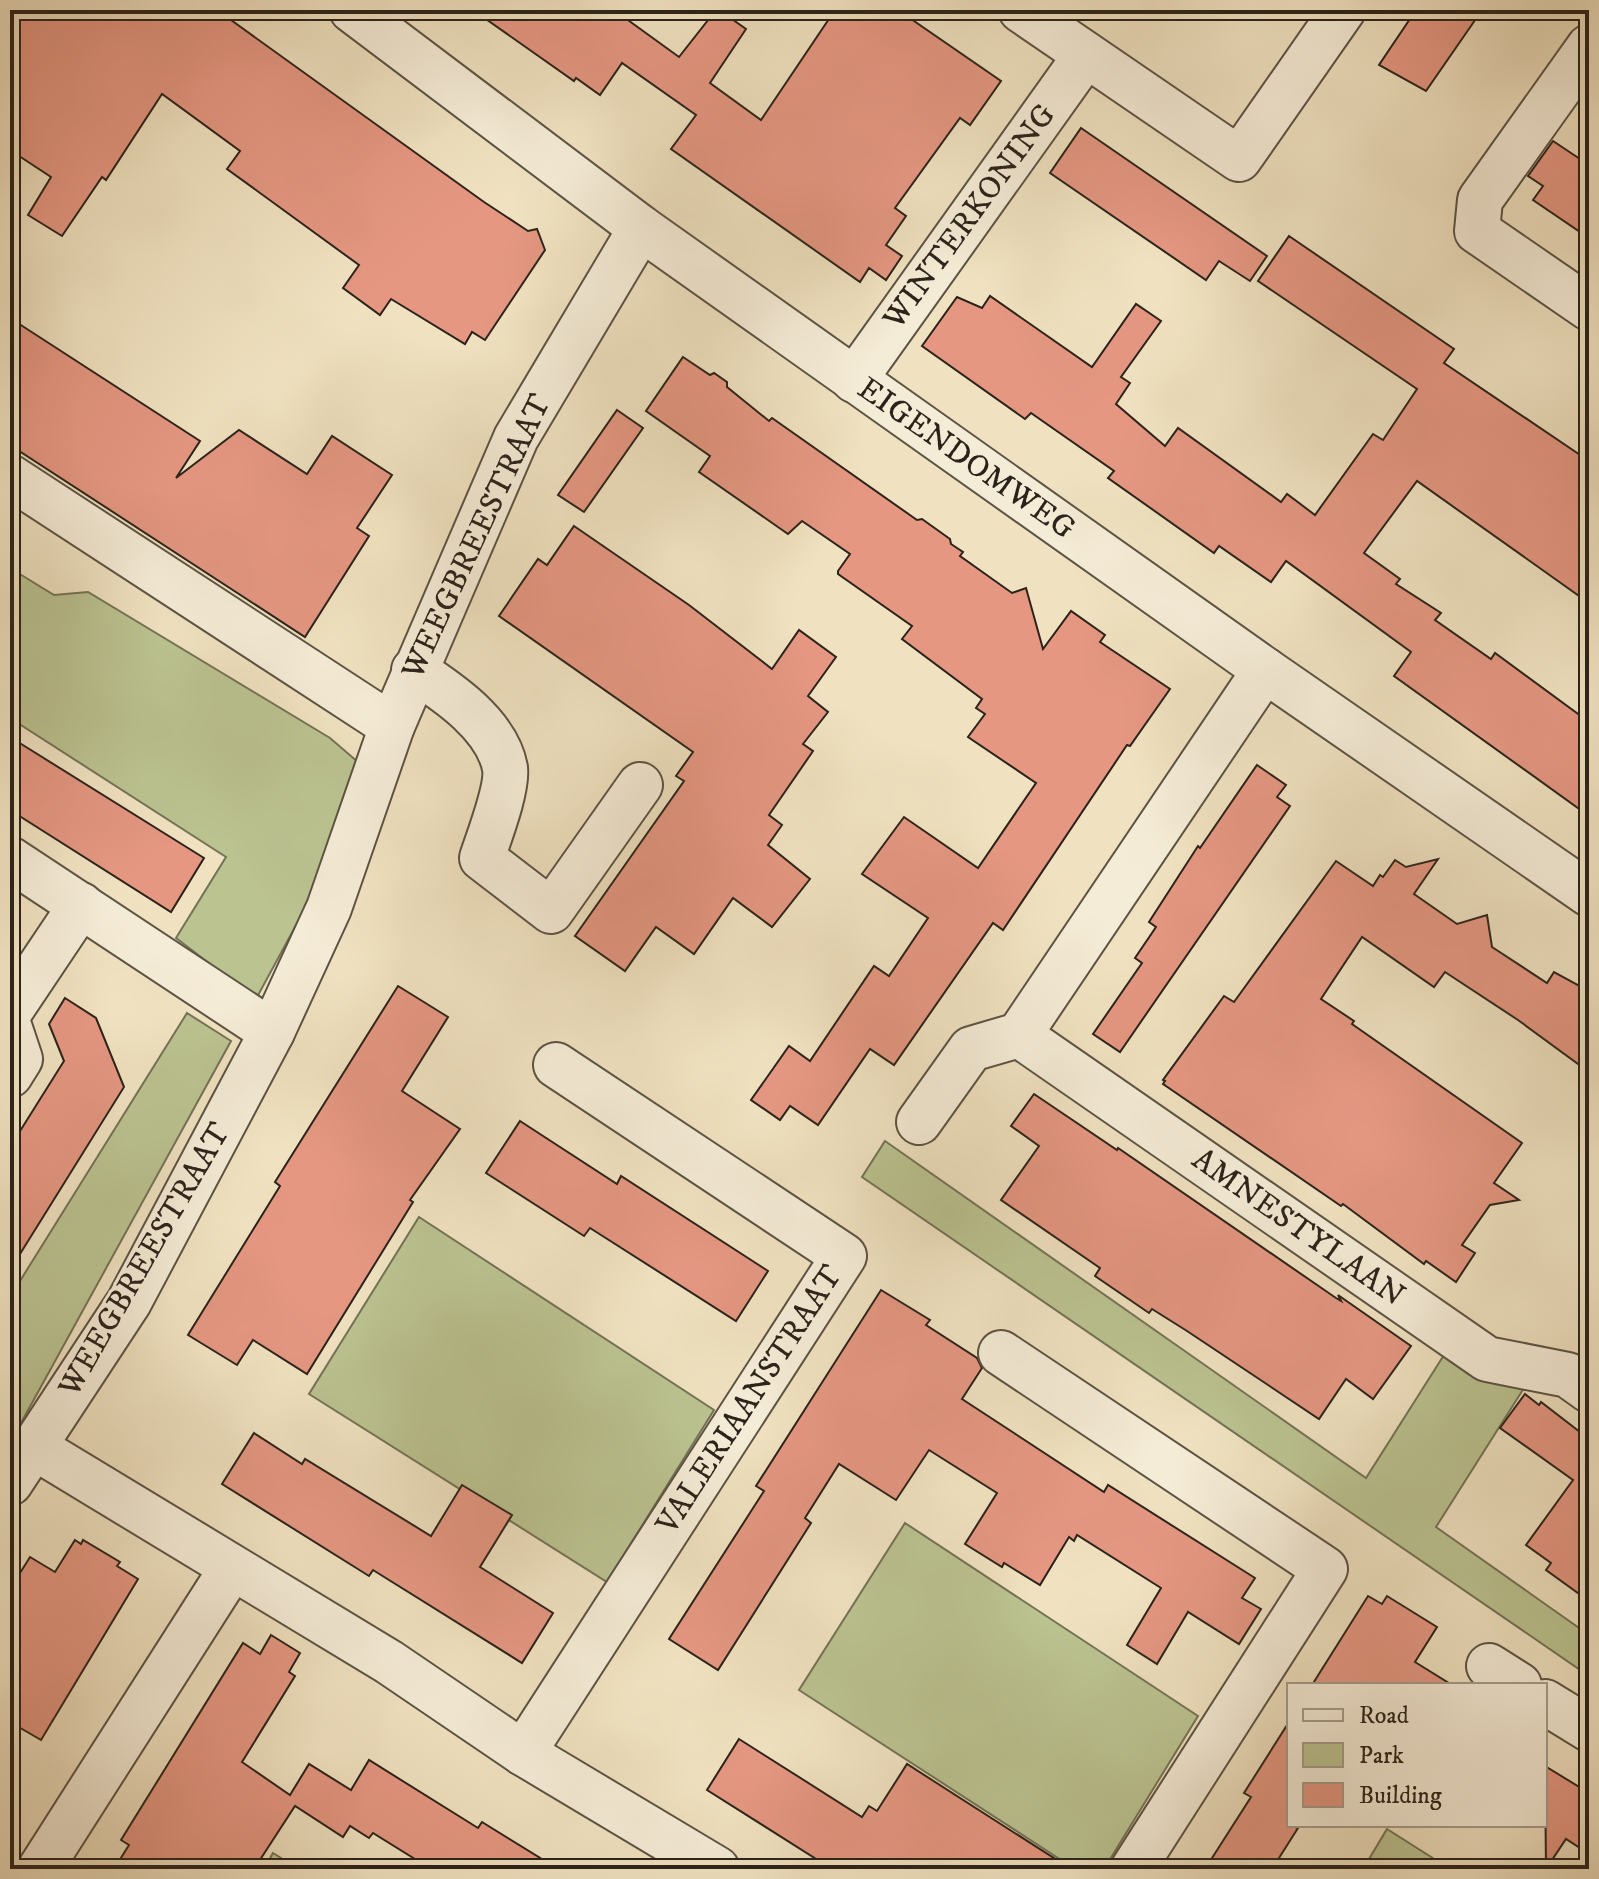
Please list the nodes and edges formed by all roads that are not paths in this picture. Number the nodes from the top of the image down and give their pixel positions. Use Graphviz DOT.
graph roads {
  1 [pos="352,10"];
  2 [pos="1021,10"];
  3 [pos="1343,10"];
  4 [pos="1589,47"];
  5 [pos="1086,55"];
  6 [pos="641,228"];
  7 [pos="1589,308"];
  8 [pos="854,380"];
  9 [pos="10,477"];
  10 [pos="414,670"];
  11 [pos="1265,670"];
  12 [pos="392,726"];
  13 [pos="640,785"];
  14 [pos="10,859"];
  15 [pos="1589,894"];
  16 [pos="81,905"];
  17 [pos="10,1011"];
  18 [pos="10,1029"];
  19 [pos="272,1032"];
  20 [pos="1019,1035"];
  21 [pos="556,1065"];
  22 [pos="10,1075"];
  23 [pos="919,1122"];
  24 [pos="1001,1353"];
  25 [pos="1589,1390"];
  26 [pos="34,1447"];
  27 [pos="10,1483"];
  28 [pos="232,1568"];
  29 [pos="1547,1703"];
  30 [pos="1589,1729"];
  31 [pos="523,1753"];
  32 [pos="40,1869"];
  33 [pos="717,1869"];
  34 [pos="1133,1869"];
  1 -- 6 [label="street, EIGENDOMWEG"];
  2 -- 5 [label="street"];
  3 -- 5 [label="street"];
  4 -- 7 [label="street"];
  5 -- 8 [label="street, WINTERKONING"];
  6 -- 8 [label="street, EIGENDOMWEG"];
  6 -- 10 [label="street, WEEGBREESTRAAT"];
  8 -- 11 [label="street, EIGENDOMWEG"];
  9 -- 12 [label="street"];
  10 -- 12 [label="street, WEEGBREESTRAAT"];
  10 -- 13 [label="street"];
  11 -- 15 [label="street, EIGENDOMWEG"];
  11 -- 20 [label="street"];
  12 -- 19 [label="street, WEEGBREESTRAAT"];
  14 -- 16 [label="street"];
  16 -- 17 [label="street"];
  16 -- 19 [label="street"];
  18 -- 22 [label="street"];
  19 -- 26 [label="street, WEEGBREESTRAAT"];
  20 -- 23 [label="street"];
  20 -- 25 [label="street, AMNESTYLAAN"];
  21 -- 31 [label="street, VALERIAANSTRAAT"];
  24 -- 34 [label="street"];
  26 -- 27 [label="street, WEEGBREESTRAAT"];
  26 -- 28 [label="street"];
  28 -- 31 [label="street"];
  28 -- 32 [label="street"];
  29 -- 30 [label="street"];
  31 -- 33 [label="street"];
}
